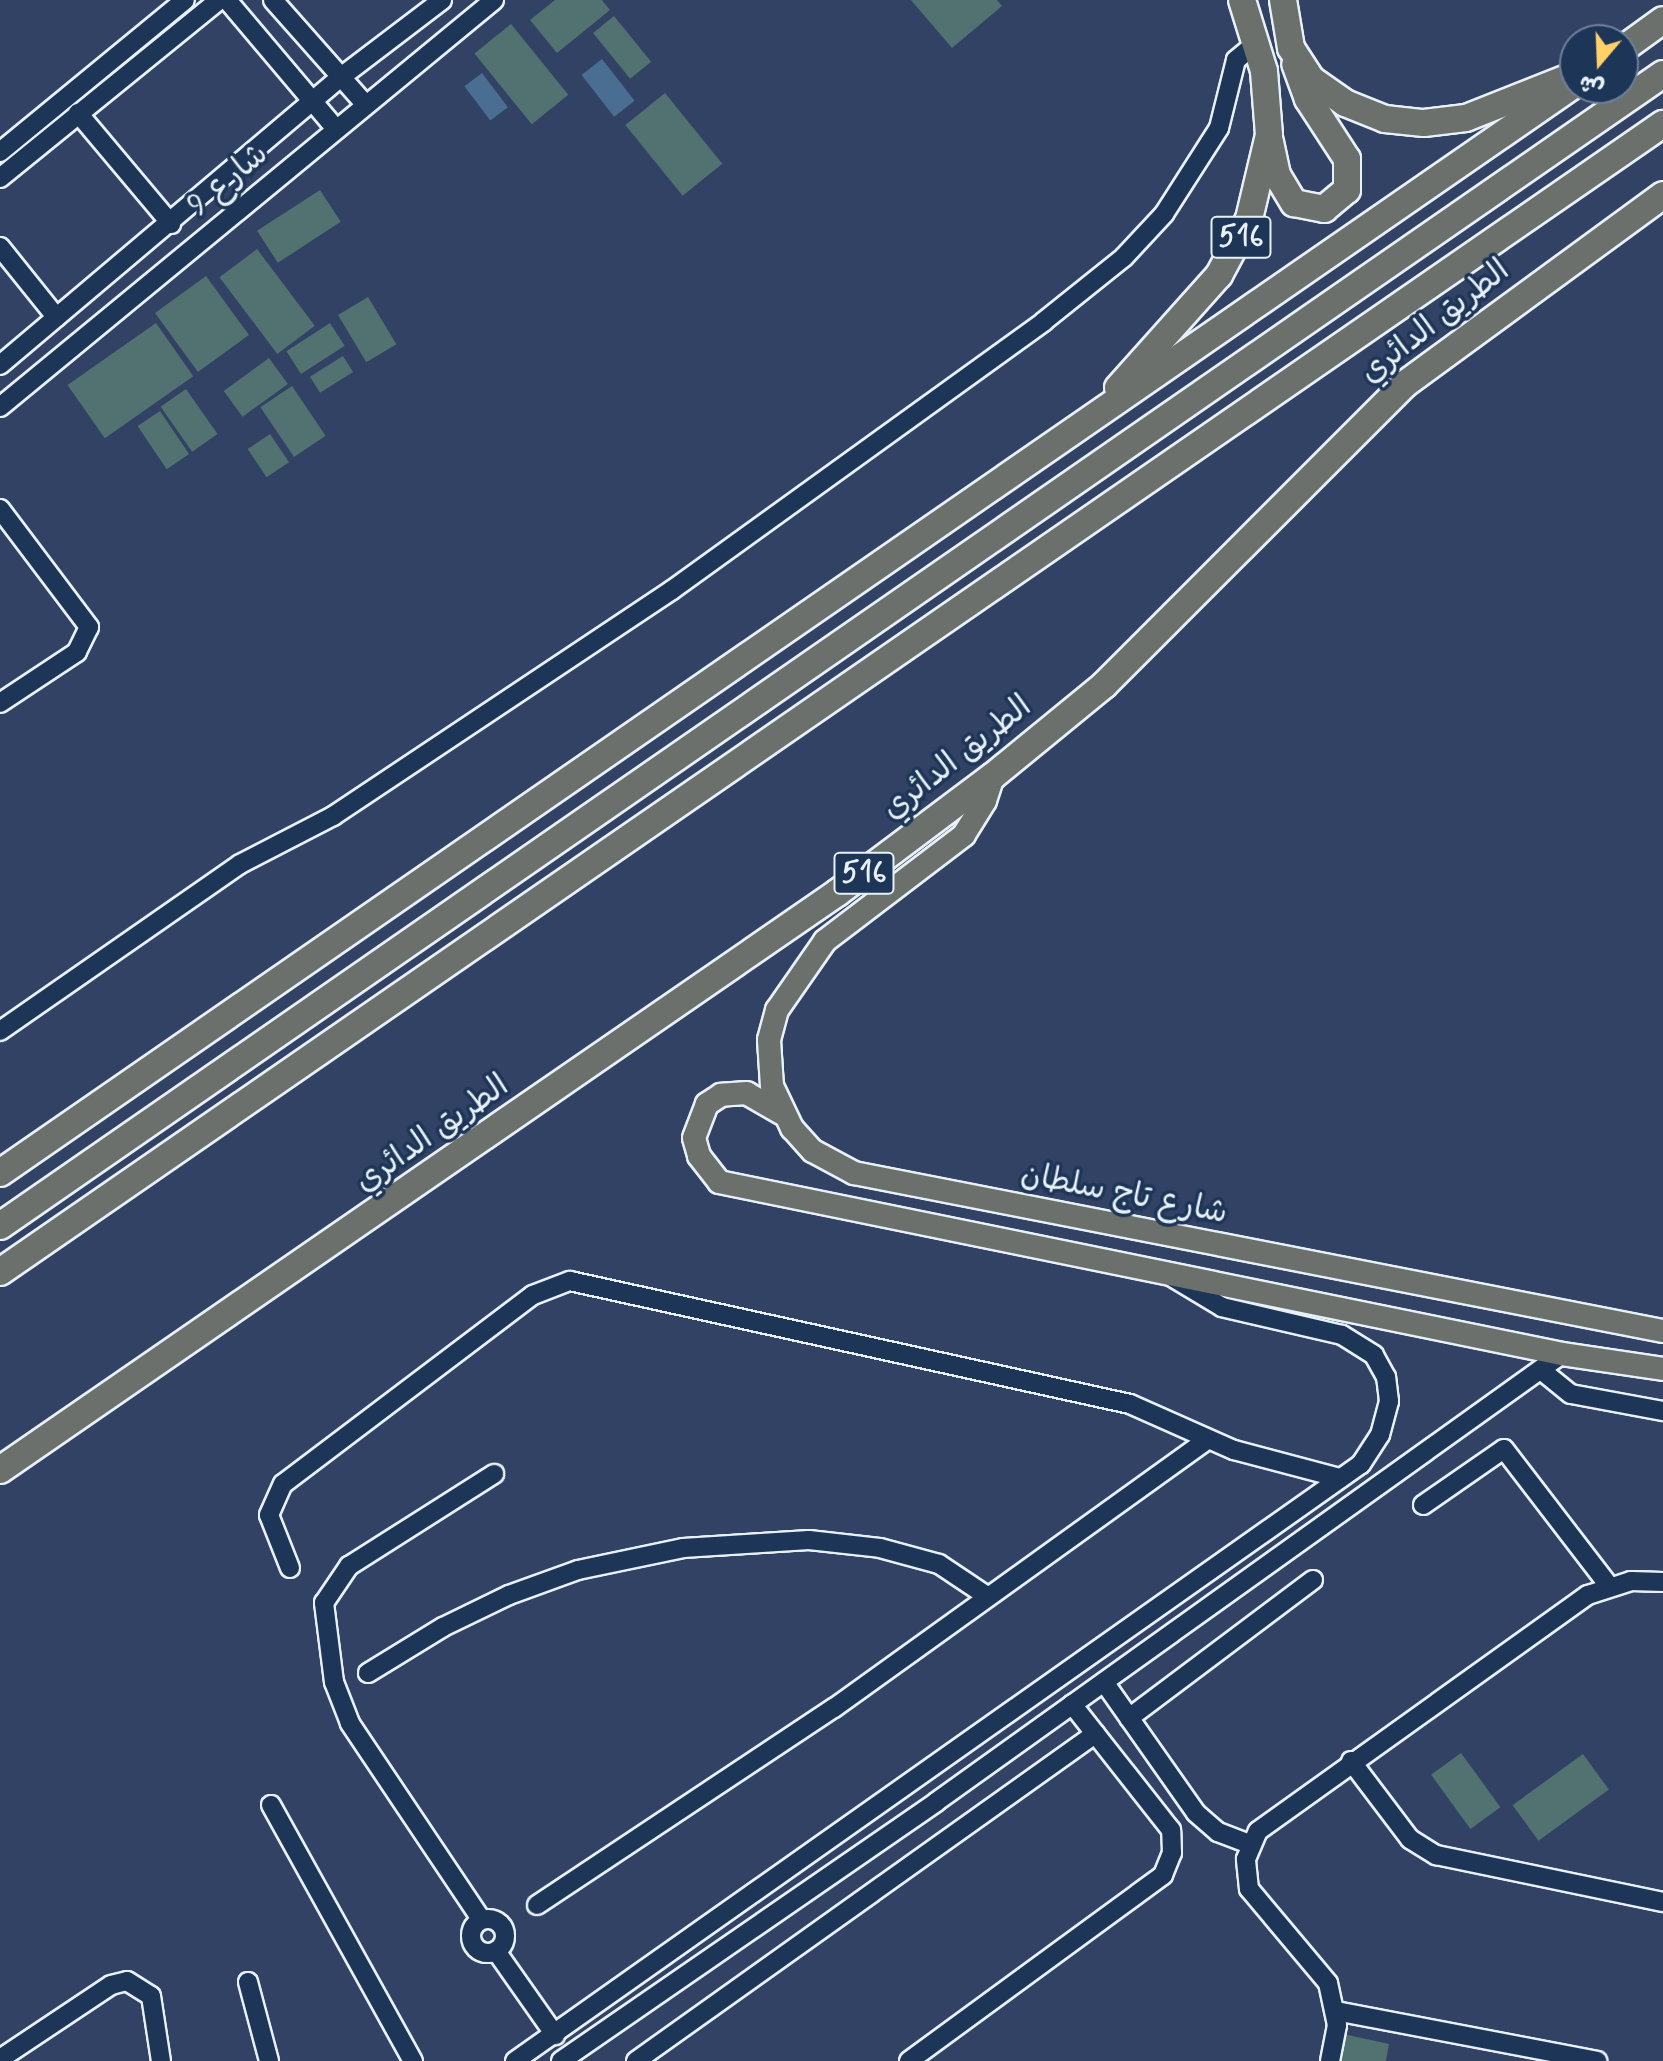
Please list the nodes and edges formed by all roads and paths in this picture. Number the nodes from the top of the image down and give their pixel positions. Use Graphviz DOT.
graph roads {
  1 [pos="185,0"];
  2 [pos="219,0"];
  3 [pos="227,0"];
  4 [pos="273,0"];
  5 [pos="442,0"];
  6 [pos="453,0"];
  7 [pos="494,0"];
  8 [pos="1242,0"];
  9 [pos="1283,0"];
  10 [pos="470,20"];
  11 [pos="1663,20"];
  12 [pos="1639,37"];
  13 [pos="1256,43"];
  14 [pos="1291,48"];
  15 [pos="1663,74"];
  16 [pos="341,77"];
  17 [pos="1559,81"];
  18 [pos="1559,95"];
  19 [pos="313,101"];
  20 [pos="366,105"];
  21 [pos="78,113"];
  22 [pos="1663,124"];
  23 [pos="336,129"];
  24 [pos="1269,135"];
  25 [pos="0,152"];
  26 [pos="0,178"];
  27 [pos="1663,195"];
  28 [pos="1663,213"];
  29 [pos="171,224"];
  30 [pos="0,247"];
  31 [pos="1586,250"];
  32 [pos="56,317"];
  33 [pos="0,365"];
  34 [pos="0,407"];
  35 [pos="1085,423"];
  36 [pos="0,509"];
  37 [pos="0,703"];
  38 [pos="993,776"];
  39 [pos="269,853"];
  40 [pos="0,1031"];
  41 [pos="0,1045"];
  42 [pos="783,1115"];
  43 [pos="0,1173"];
  44 [pos="0,1226"];
  45 [pos="1162,1270"];
  46 [pos="0,1272"];
  47 [pos="1663,1331"];
  48 [pos="1562,1354"];
  49 [pos="1663,1369"];
  50 [pos="1541,1370"];
  51 [pos="1663,1411"];
  52 [pos="1207,1440"];
  53 [pos="0,1470"];
  54 [pos="494,1474"];
  55 [pos="1340,1478"];
  56 [pos="1423,1505"];
  57 [pos="290,1568"];
  58 [pos="1313,1580"];
  59 [pos="1663,1582"];
  60 [pos="1609,1586"];
  61 [pos="987,1596"];
  62 [pos="368,1673"];
  63 [pos="1104,1682"];
  64 [pos="1072,1704"];
  65 [pos="1129,1718"];
  66 [pos="1095,1734"];
  67 [pos="1351,1761"];
  68 [pos="271,1805"];
  69 [pos="1250,1844"];
  70 [pos="1663,1902"];
  71 [pos="537,1905"];
  72 [pos="248,1982"];
  73 [pos="1336,2011"];
  74 [pos="555,2035"];
  75 [pos="0,2059"];
  76 [pos="161,2061"];
  77 [pos="269,2061"];
  78 [pos="413,2061"];
  79 [pos="515,2061"];
  80 [pos="562,2061"];
  81 [pos="636,2061"];
  82 [pos="909,2061"];
  83 [pos="1330,2061"];
  84 [pos="1597,2061"];
  1 -- 25 [label="street"];
  2 -- 21 [label="street"];
  3 -- 19 [label="street"];
  4 -- 16 [label="street"];
  5 -- 16 [label="street, شارع 9"];
  6 -- 10 [label="street"];
  7 -- 10 [label="street, شارع 9"];
  8 -- 13 [label="highway, 516"];
  9 -- 14 [label="highway"];
  10 -- 20 [label="street, شارع 9"];
  11 -- 12 [label="highway"];
  13 -- 24 [label="highway, 516"];
  13 -- 39 [label="street"];
  14 -- 17 [label="highway"];
  14 -- 24 [label="highway"];
  15 -- 44 [label="highway"];
  16 -- 19 [label="street, شارع 9"];
  16 -- 20 [label="street"];
  18 -- 35 [label="highway, 516"];
  19 -- 23 [label="street"];
  19 -- 29 [label="street, شارع 9"];
  20 -- 23 [label="street, شارع 9"];
  21 -- 26 [label="street"];
  21 -- 29 [label="street"];
  22 -- 46 [label="highway, الطريق الدائري"];
  23 -- 34 [label="street, شارع 9"];
  24 -- 35 [label="highway, 516"];
  27 -- 31 [label="highway, الطريق الدائري / 516"];
  28 -- 31 [label="highway, 516"];
  29 -- 32 [label="street, شارع 9"];
  30 -- 32 [label="street"];
  31 -- 38 [label="highway, الطريق الدائري / 516"];
  32 -- 33 [label="street, شارع 9"];
  35 -- 43 [label="highway, 516"];
  36 -- 37 [label="street"];
  38 -- 42 [label="main road, شارع تاج سلطان"];
  38 -- 53 [label="highway, الطريق الدائري / 516"];
  39 -- 40 [label="street"];
  39 -- 41 [label="street"];
  42 -- 45 [label="main road, شارع تاج سلطان"];
  42 -- 47 [label="main road, شارع تاج سلطان"];
  45 -- 48 [label="main road, شارع تاج سلطان"];
  45 -- 55 [label="street"];
  48 -- 49 [label="main road, شارع تاج سلطان"];
  48 -- 50 [label="street"];
  50 -- 51 [label="street"];
  50 -- 63 [label="street"];
  52 -- 55 [label="street"];
  52 -- 57 [label="street"];
  52 -- 61 [label="street"];
  54 -- 74 [label="street"];
  55 -- 74 [label="street"];
  56 -- 60 [label="street"];
  58 -- 65 [label="street"];
  59 -- 60 [label="street"];
  60 -- 67 [label="street"];
  61 -- 62 [label="street"];
  61 -- 71 [label="street"];
  63 -- 64 [label="street"];
  63 -- 65 [label="street"];
  64 -- 66 [label="street"];
  64 -- 80 [label="street"];
  65 -- 69 [label="street"];
  66 -- 81 [label="street"];
  66 -- 82 [label="street"];
  67 -- 69 [label="street"];
  67 -- 70 [label="street"];
  68 -- 78 [label="street"];
  69 -- 73 [label="street"];
  72 -- 77 [label="street"];
  73 -- 83 [label="street"];
  73 -- 84 [label="street"];
  74 -- 79 [label="street"];
  75 -- 76 [label="street"];
}
